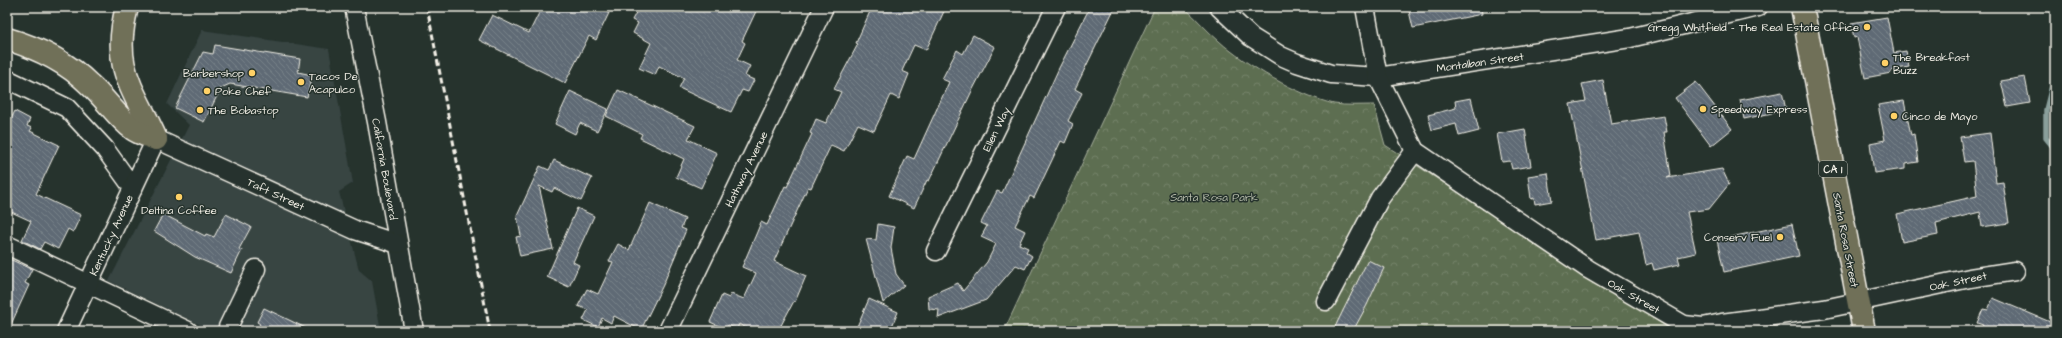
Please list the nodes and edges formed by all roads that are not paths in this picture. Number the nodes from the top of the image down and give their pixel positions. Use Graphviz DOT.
graph roads {
  1 [pos="127,7"];
  2 [pos="354,7"];
  3 [pos="824,7"];
  4 [pos="1056,7"];
  5 [pos="1219,7"];
  6 [pos="1365,7"];
  7 [pos="1758,7"];
  8 [pos="1802,7"];
  9 [pos="7,39"];
  10 [pos="1378,77"];
  11 [pos="7,79"];
  12 [pos="156,139"];
  13 [pos="1415,151"];
  14 [pos="133,188"];
  15 [pos="398,244"];
  16 [pos="7,245"];
  17 [pos="936,251"];
  18 [pos="256,269"];
  19 [pos="2015,271"];
  20 [pos="89,284"];
  21 [pos="1326,301"];
  22 [pos="1859,302"];
  23 [pos="228,327"];
  24 [pos="66,331"];
  25 [pos="188,331"];
  26 [pos="414,331"];
  27 [pos="668,331"];
  28 [pos="1864,331"];
  1 -- 12 [label="highway"];
  2 -- 15 [label="street, California Boulevard"];
  3 -- 27 [label="street, Hathway Avenue"];
  4 -- 17 [label="street, Ellen Way"];
  5 -- 10 [label="street, Montalban Street"];
  6 -- 10 [label="street, Oak Street"];
  7 -- 10 [label="street, Montalban Street"];
  8 -- 22 [label="highway, Santa Rosa Street / CA 1"];
  9 -- 12 [label="highway"];
  10 -- 13 [label="street, Oak Street"];
  11 -- 14 [label="street"];
  12 -- 14 [label="street, Kentucky Avenue"];
  12 -- 15 [label="street, Taft Street"];
  13 -- 21 [label="street"];
  13 -- 22 [label="street, Oak Street"];
  14 -- 20 [label="street, Kentucky Avenue"];
  15 -- 26 [label="street, California Boulevard"];
  16 -- 20 [label="street"];
  18 -- 23 [label="street"];
  19 -- 22 [label="street, Oak Street"];
  20 -- 24 [label="street, Kentucky Avenue"];
  20 -- 25 [label="street"];
  22 -- 28 [label="highway, Santa Rosa Street / CA 1"];
}
